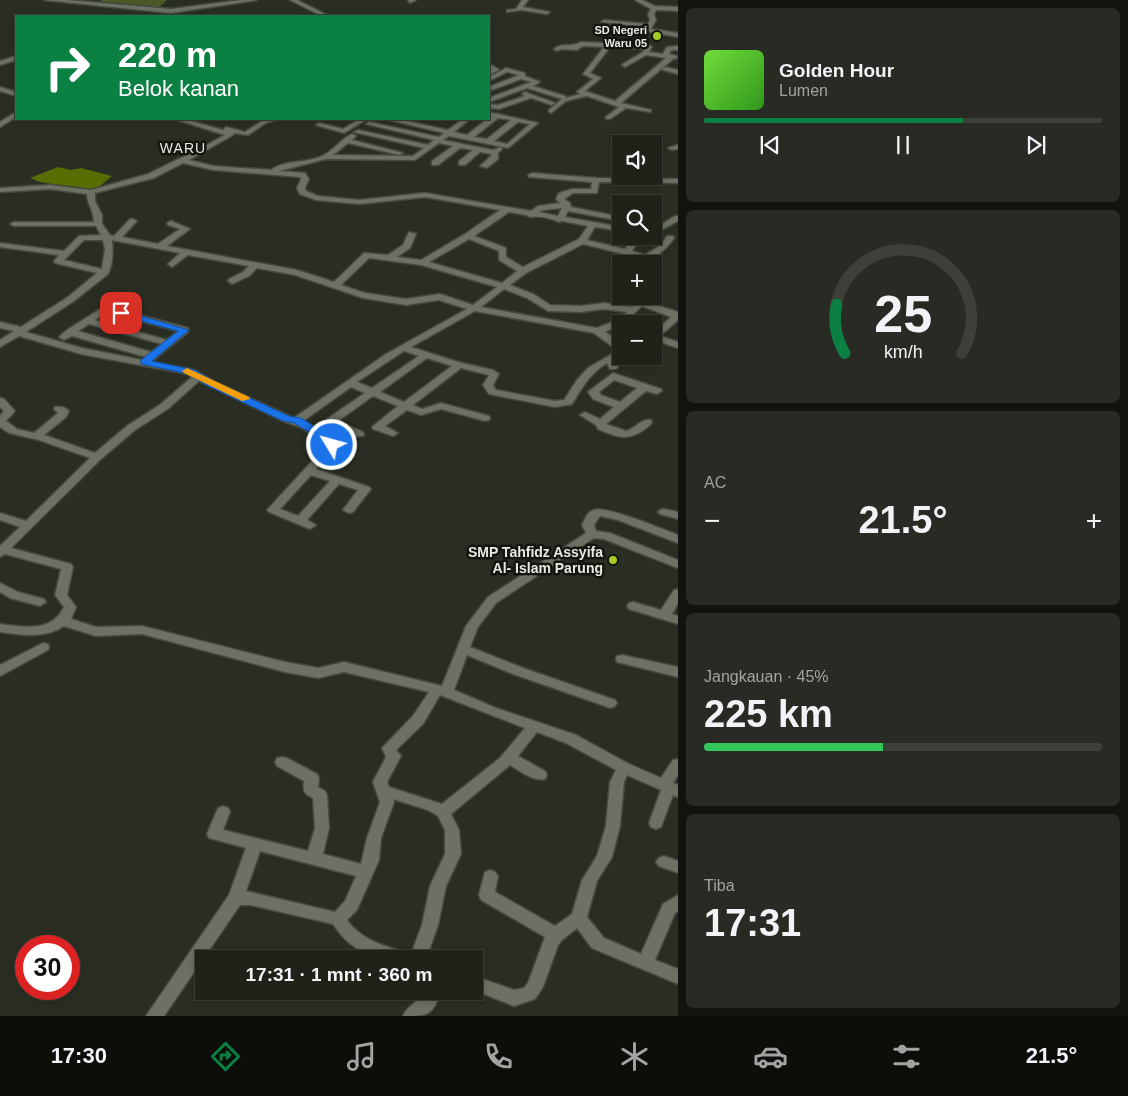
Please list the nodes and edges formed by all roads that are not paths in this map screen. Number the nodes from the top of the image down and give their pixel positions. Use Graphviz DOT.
graph roads {
  1 [pos="47,0"];
  2 [pos="254,0"];
  3 [pos="293,0"];
  4 [pos="525,0"];
  5 [pos="638,0"];
  6 [pos="222,5"];
  7 [pos="206,6"];
  8 [pos="520,8"];
  9 [pos="654,8"];
  10 [pos="678,9"];
  11 [pos="509,11"];
  12 [pos="548,12"];
  13 [pos="324,15"];
  14 [pos="604,22"];
  15 [pos="650,26"];
  16 [pos="678,33"];
  17 [pos="609,44"];
  18 [pos="678,48"];
  19 [pos="557,49"];
  20 [pos="645,53"];
  21 [pos="671,57"];
  22 [pos="15,58"];
  23 [pos="0,63"];
  24 [pos="625,64"];
  25 [pos="490,67"];
  26 [pos="666,70"];
  27 [pos="678,72"];
  28 [pos="490,73"];
  29 [pos="521,77"];
  30 [pos="490,78"];
  31 [pos="527,86"];
  32 [pos="490,89"];
  33 [pos="0,90"];
  34 [pos="515,90"];
  35 [pos="15,94"];
  36 [pos="585,95"];
  37 [pos="531,96"];
  38 [pos="563,98"];
  39 [pos="490,100"];
  40 [pos="620,104"];
  41 [pos="490,106"];
  42 [pos="649,111"];
  43 [pos="490,114"];
  44 [pos="15,115"];
  45 [pos="497,115"];
  46 [pos="608,118"];
  47 [pos="181,120"];
  48 [pos="272,120"];
  49 [pos="337,120"];
  50 [pos="393,120"];
  51 [pos="465,120"];
  52 [pos="517,120"];
  53 [pos="366,122"];
  54 [pos="0,126"];
  55 [pos="226,129"];
  56 [pos="358,132"];
  57 [pos="448,132"];
  58 [pos="468,138"];
  59 [pos="345,140"];
  60 [pos="438,140"];
  61 [pos="488,142"];
  62 [pos="459,145"];
  63 [pos="504,145"];
  64 [pos="429,148"];
  65 [pos="479,149"];
  66 [pos="494,152"];
  67 [pos="326,157"];
  68 [pos="416,157"];
  69 [pos="183,161"];
  70 [pos="435,163"];
  71 [pos="462,163"];
  72 [pos="484,166"];
  73 [pos="273,172"];
  74 [pos="532,175"];
  75 [pos="596,180"];
  76 [pos="678,181"];
  77 [pos="0,190"];
  78 [pos="91,192"];
  79 [pos="567,206"];
  80 [pos="506,210"];
  81 [pos="530,215"];
  82 [pos="612,217"];
  83 [pos="678,218"];
  84 [pos="559,220"];
  85 [pos="134,221"];
  86 [pos="171,223"];
  87 [pos="14,224"];
  88 [pos="98,224"];
  89 [pos="662,224"];
  90 [pos="592,225"];
  91 [pos="612,228"];
  92 [pos="412,234"];
  93 [pos="468,236"];
  94 [pos="107,237"];
  95 [pos="117,238"];
  96 [pos="674,238"];
  97 [pos="582,241"];
  98 [pos="0,245"];
  99 [pos="632,245"];
  100 [pos="160,247"];
  101 [pos="187,252"];
  102 [pos="627,252"];
  103 [pos="64,253"];
  104 [pos="633,255"];
  105 [pos="651,255"];
  106 [pos="391,257"];
  107 [pos="422,263"];
  108 [pos="172,264"];
  109 [pos="254,266"];
  110 [pos="523,271"];
  111 [pos="105,272"];
  112 [pos="232,281"];
  113 [pos="336,285"];
  114 [pos="504,286"];
  115 [pos="616,305"];
  116 [pos="638,305"];
  117 [pos="646,305"];
  118 [pos="474,308"];
  119 [pos="678,316"];
  120 [pos="88,320"];
  121 [pos="0,325"];
  122 [pos="662,330"];
  123 [pos="597,331"];
  124 [pos="18,334"];
  125 [pos="0,335"];
  126 [pos="662,340"];
  127 [pos="169,343"];
  128 [pos="0,344"];
  129 [pos="678,345"];
  130 [pos="403,348"];
  131 [pos="422,358"];
  132 [pos="149,359"];
  133 [pos="611,359"];
  134 [pos="456,368"];
  135 [pos="199,376"];
  136 [pos="613,376"];
  137 [pos="350,383"];
  138 [pos="644,387"];
  139 [pos="656,391"];
  140 [pos="373,392"];
  141 [pos="0,401"];
  142 [pos="405,405"];
  143 [pos="620,406"];
  144 [pos="59,409"];
  145 [pos="585,414"];
  146 [pos="485,418"];
  147 [pos="297,420"];
  148 [pos="0,422"];
  149 [pos="601,422"];
  150 [pos="647,422"];
  151 [pos="393,433"];
  152 [pos="359,434"];
  153 [pos="36,437"];
  154 [pos="97,457"];
  155 [pos="310,472"];
  156 [pos="336,480"];
  157 [pos="349,510"];
  158 [pos="664,512"];
  159 [pos="0,516"];
  160 [pos="678,516"];
  161 [pos="27,525"];
  162 [pos="592,534"];
  163 [pos="678,539"];
  164 [pos="2,552"];
  165 [pos="678,564"];
  166 [pos="2,589"];
  167 [pos="678,593"];
  168 [pos="40,602"];
  169 [pos="633,606"];
  170 [pos="664,616"];
  171 [pos="62,620"];
  172 [pos="678,620"];
  173 [pos="0,628"];
  174 [pos="43,647"];
  175 [pos="463,649"];
  176 [pos="622,658"];
  177 [pos="0,671"];
  178 [pos="678,672"];
  179 [pos="442,691"];
  180 [pos="610,703"];
  181 [pos="534,726"];
  182 [pos="510,758"];
  183 [pos="282,762"];
  184 [pos="678,764"];
  185 [pos="624,768"];
  186 [pos="540,775"];
  187 [pos="670,788"];
  188 [pos="384,791"];
  189 [pos="223,812"];
  190 [pos="443,812"];
  191 [pos="656,823"];
  192 [pos="254,844"];
  193 [pos="314,858"];
  194 [pos="366,872"];
  195 [pos="490,876"];
  196 [pos="236,898"];
  197 [pos="678,902"];
  198 [pos="579,918"];
  199 [pos="338,919"];
  200 [pos="556,935"];
  201 [pos="380,950"];
  202 [pos="421,950"];
  203 [pos="645,964"];
  204 [pos="678,977"];
  205 [pos="483,986"];
  206 [pos="430,1000"];
  207 [pos="154,1016"];
  208 [pos="411,1016"];
  1 -- 7 [label="street"];
  2 -- 6 [label="street"];
  3 -- 13 [label="street"];
  4 -- 8 [label="street"];
  5 -- 9 [label="street"];
  6 -- 7 [label="street"];
  6 -- 7 [label="street"];
  8 -- 11 [label="street"];
  8 -- 12 [label="street"];
  9 -- 10 [label="street"];
  9 -- 15 [label="street"];
  14 -- 15 [label="street"];
  15 -- 16 [label="street"];
  17 -- 19 [label="street"];
  17 -- 20 [label="street"];
  17 -- 36 [label="street"];
  18 -- 21 [label="street"];
  20 -- 21 [label="street"];
  20 -- 24 [label="street"];
  21 -- 40 [label="street"];
  22 -- 23 [label="street"];
  25 -- 28 [label="street"];
  26 -- 27 [label="street"];
  29 -- 30 [label="street"];
  29 -- 31 [label="street"];
  29 -- 32 [label="street"];
  31 -- 34 [label="street"];
  31 -- 38 [label="street"];
  33 -- 35 [label="street"];
  34 -- 37 [label="street"];
  34 -- 39 [label="street"];
  36 -- 37 [label="street"];
  36 -- 40 [label="street"];
  37 -- 41 [label="street"];
  40 -- 42 [label="street"];
  40 -- 46 [label="street"];
  43 -- 45 [label="street"];
  44 -- 54 [label="street"];
  45 -- 52 [label="street"];
  45 -- 58 [label="street"];
  47 -- 69 [label="street"];
  48 -- 55 [label="street"];
  49 -- 53 [label="street"];
  50 -- 57 [label="street"];
  51 -- 57 [label="street"];
  52 -- 61 [label="street"];
  52 -- 63 [label="street"];
  53 -- 56 [label="street"];
  53 -- 60 [label="street"];
  56 -- 59 [label="street"];
  56 -- 64 [label="street"];
  57 -- 58 [label="street"];
  57 -- 60 [label="street"];
  58 -- 61 [label="street"];
  59 -- 67 [label="street"];
  59 -- 68 [label="street"];
  60 -- 62 [label="street"];
  60 -- 64 [label="street"];
  61 -- 63 [label="street"];
  62 -- 65 [label="street"];
  62 -- 70 [label="street"];
  63 -- 66 [label="street"];
  64 -- 68 [label="street"];
  65 -- 66 [label="street"];
  65 -- 71 [label="street"];
  66 -- 72 [label="street"];
  67 -- 68 [label="street"];
  67 -- 73 [label="street"];
  69 -- 73 [label="street"];
  69 -- 78 [label="street"];
  73 -- 80 [label="street"];
  74 -- 75 [label="street"];
  75 -- 76 [label="street"];
  75 -- 79 [label="street"];
  77 -- 78 [label="street"];
  78 -- 88 [label="street"];
  79 -- 81 [label="street"];
  79 -- 82 [label="street"];
  79 -- 84 [label="street"];
  80 -- 81 [label="street"];
  80 -- 93 [label="street"];
  81 -- 84 [label="street"];
  83 -- 89 [label="street"];
  84 -- 90 [label="street"];
  85 -- 95 [label="street"];
  86 -- 100 [label="street"];
  87 -- 88 [label="street"];
  88 -- 94 [label="street"];
  90 -- 91 [label="street"];
  90 -- 97 [label="street"];
  92 -- 106 [label="street"];
  93 -- 107 [label="street"];
  93 -- 110 [label="street"];
  94 -- 95 [label="street"];
  94 -- 103 [label="street"];
  94 -- 111 [label="street"];
  95 -- 100 [label="street"];
  96 -- 105 [label="street"];
  97 -- 102 [label="street"];
  97 -- 110 [label="street"];
  98 -- 103 [label="street"];
  99 -- 102 [label="street"];
  100 -- 101 [label="street"];
  101 -- 108 [label="street"];
  101 -- 109 [label="street"];
  102 -- 104 [label="street"];
  103 -- 111 [label="street"];
  106 -- 107 [label="street"];
  106 -- 113 [label="street"];
  107 -- 114 [label="street"];
  109 -- 112 [label="street"];
  109 -- 113 [label="street"];
  110 -- 114 [label="street"];
  111 -- 124 [label="street"];
  113 -- 118 [label="street"];
  114 -- 115 [label="street"];
  114 -- 118 [label="street"];
  116 -- 123 [label="street"];
  117 -- 119 [label="street"];
  118 -- 123 [label="street"];
  118 -- 130 [label="street"];
  119 -- 122 [label="street"];
  120 -- 127 [label="street"];
  120 -- 127 [label="street"];
  120 -- 132 [label="street"];
  121 -- 124 [label="street"];
  123 -- 133 [label="street"];
  124 -- 125 [label="street"];
  124 -- 128 [label="street"];
  124 -- 132 [label="street"];
  126 -- 129 [label="street"];
  127 -- 132 [label="street"];
  130 -- 133 [label="street"];
  130 -- 137 [label="street"];
  131 -- 140 [label="street"];
  132 -- 135 [label="street"];
  133 -- 136 [label="street"];
  134 -- 142 [label="street"];
  135 -- 147 [label="street"];
  135 -- 154 [label="street"];
  136 -- 138 [label="street"];
  136 -- 143 [label="street"];
  137 -- 140 [label="street"];
  137 -- 147 [label="street"];
  138 -- 139 [label="street"];
  138 -- 143 [label="street"];
  140 -- 142 [label="street"];
  140 -- 152 [label="street"];
  141 -- 148 [label="street"];
  142 -- 146 [label="street"];
  142 -- 151 [label="street"];
  143 -- 149 [label="street"];
  144 -- 153 [label="street"];
  145 -- 149 [label="street"];
  147 -- 155 [label="street"];
  148 -- 153 [label="street"];
  149 -- 150 [label="street"];
  153 -- 154 [label="street"];
  154 -- 161 [label="street"];
  155 -- 156 [label="street"];
  155 -- 156 [label="street"];
  156 -- 157 [label="street"];
  158 -- 160 [label="street"];
  159 -- 161 [label="street"];
  161 -- 164 [label="street"];
  162 -- 163 [label="street"];
  162 -- 165 [label="street"];
  162 -- 175 [label="street"];
  164 -- 171 [label="street"];
  166 -- 168 [label="street"];
  167 -- 170 [label="street"];
  169 -- 170 [label="street"];
  170 -- 172 [label="street"];
  171 -- 173 [label="street"];
  171 -- 179 [label="street"];
  174 -- 177 [label="street"];
  175 -- 179 [label="street"];
  175 -- 180 [label="street"];
  176 -- 178 [label="street"];
  179 -- 181 [label="street"];
  179 -- 188 [label="street"];
  181 -- 182 [label="street"];
  181 -- 185 [label="street"];
  182 -- 186 [label="street"];
  182 -- 190 [label="street"];
  183 -- 193 [label="street"];
  184 -- 187 [label="street"];
  185 -- 187 [label="street"];
  185 -- 198 [label="street"];
  187 -- 191 [label="street"];
  188 -- 190 [label="street"];
  188 -- 194 [label="street"];
  189 -- 192 [label="street"];
  190 -- 202 [label="street"];
  192 -- 193 [label="street"];
  192 -- 196 [label="street"];
  193 -- 194 [label="street"];
  194 -- 199 [label="street"];
  195 -- 200 [label="street"];
  196 -- 199 [label="street"];
  196 -- 207 [label="street"];
  197 -- 203 [label="street"];
  198 -- 200 [label="street"];
  198 -- 203 [label="street"];
  199 -- 201 [label="street"];
  200 -- 205 [label="street"];
  203 -- 204 [label="street"];
  206 -- 208 [label="street"];
}
